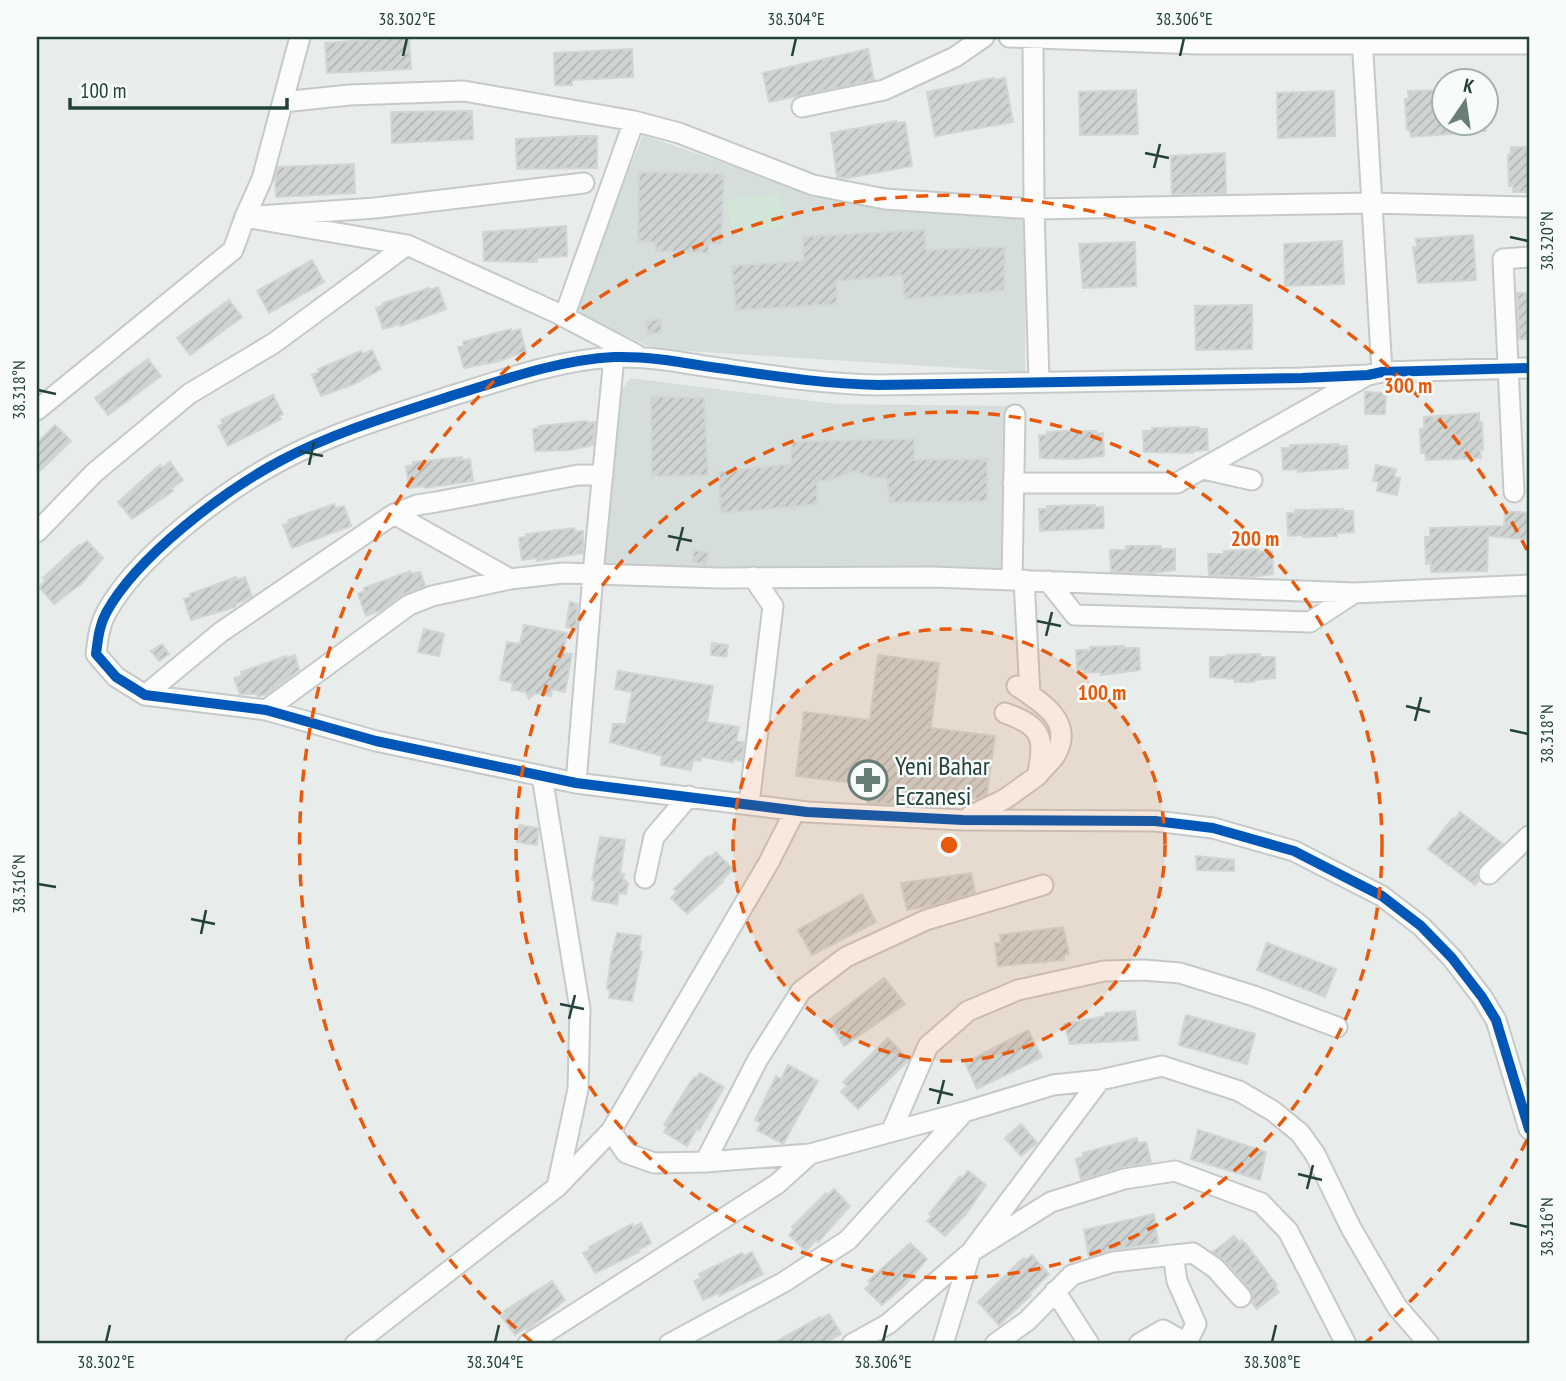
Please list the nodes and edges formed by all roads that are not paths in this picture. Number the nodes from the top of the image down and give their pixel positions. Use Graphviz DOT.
graph roads {
  1 [pos="300,37"];
  2 [pos="984,37"];
  3 [pos="1009,37"];
  4 [pos="1033,38"];
  5 [pos="1362,40"];
  6 [pos="1199,41"];
  7 [pos="1529,44"];
  8 [pos="283,102"];
  9 [pos="802,107"];
  10 [pos="634,121"];
  11 [pos="584,183"];
  12 [pos="1372,203"];
  13 [pos="1529,207"];
  14 [pos="1034,209"];
  15 [pos="245,217"];
  16 [pos="407,245"];
  17 [pos="1529,257"];
  18 [pos="564,317"];
  19 [pos="614,357"];
  20 [pos="640,357"];
  21 [pos="1507,369"];
  22 [pos="1529,369"];
  23 [pos="1375,373"];
  24 [pos="1039,381"];
  25 [pos="37,410"];
  26 [pos="1015,415"];
  27 [pos="1203,469"];
  28 [pos="603,475"];
  29 [pos="1252,480"];
  30 [pos="1013,483"];
  31 [pos="1519,484"];
  32 [pos="394,514"];
  33 [pos="37,532"];
  34 [pos="593,574"];
  35 [pos="754,577"];
  36 [pos="510,579"];
  37 [pos="1018,580"];
  38 [pos="1048,581"];
  39 [pos="1529,585"];
  40 [pos="1354,593"];
  41 [pos="145,695"];
  42 [pos="266,710"];
  43 [pos="1005,713"];
  44 [pos="542,776"];
  45 [pos="1037,776"];
  46 [pos="576,783"];
  47 [pos="689,796"];
  48 [pos="749,804"];
  49 [pos="795,811"];
  50 [pos="963,820"];
  51 [pos="1529,836"];
  52 [pos="1489,874"];
  53 [pos="645,878"];
  54 [pos="1043,885"];
  55 [pos="1337,1027"];
  56 [pos="1100,1080"];
  57 [pos="964,1112"];
  58 [pos="1529,1129"];
  59 [pos="611,1130"];
  60 [pos="892,1130"];
  61 [pos="810,1154"];
  62 [pos="705,1162"];
  63 [pos="557,1187"];
  64 [pos="971,1252"];
  65 [pos="1173,1255"];
  66 [pos="1055,1291"];
  67 [pos="1241,1297"];
  68 [pos="1188,1343"];
  69 [pos="355,1344"];
  70 [pos="528,1344"];
  71 [pos="669,1344"];
  72 [pos="852,1344"];
  73 [pos="943,1344"];
  74 [pos="995,1344"];
  75 [pos="1089,1344"];
  76 [pos="1139,1344"];
  77 [pos="1346,1344"];
  78 [pos="1429,1344"];
  1 -- 8 [label="street"];
  2 -- 9 [label="street"];
  3 -- 4 [label="street"];
  4 -- 6 [label="street"];
  4 -- 14 [label="street"];
  5 -- 6 [label="street"];
  5 -- 7 [label="street"];
  5 -- 12 [label="street"];
  8 -- 10 [label="street"];
  8 -- 15 [label="street"];
  10 -- 14 [label="street"];
  10 -- 18 [label="street"];
  11 -- 15 [label="street"];
  12 -- 13 [label="street"];
  12 -- 14 [label="street"];
  12 -- 23 [label="street"];
  14 -- 24 [label="street"];
  15 -- 16 [label="street"];
  15 -- 25 [label="street"];
  16 -- 18 [label="street"];
  16 -- 33 [label="street"];
  17 -- 21 [label="street"];
  18 -- 20 [label="street"];
  19 -- 20 [label="street"];
  19 -- 28 [label="street"];
  19 -- 41 [label="street"];
  20 -- 24 [label="street"];
  21 -- 22 [label="street"];
  21 -- 23 [label="street"];
  21 -- 31 [label="street"];
  23 -- 24 [label="street"];
  23 -- 27 [label="street"];
  26 -- 30 [label="street"];
  27 -- 29 [label="street"];
  27 -- 30 [label="street"];
  28 -- 32 [label="street"];
  28 -- 34 [label="street"];
  30 -- 37 [label="street"];
  32 -- 36 [label="street"];
  32 -- 41 [label="street"];
  34 -- 35 [label="street"];
  34 -- 36 [label="street"];
  34 -- 46 [label="street"];
  35 -- 37 [label="street"];
  35 -- 48 [label="street"];
  36 -- 42 [label="street"];
  37 -- 38 [label="street"];
  37 -- 45 [label="street"];
  38 -- 40 [label="street"];
  38 -- 40 [label="street"];
  39 -- 40 [label="street"];
  41 -- 42 [label="street"];
  42 -- 44 [label="street"];
  43 -- 45 [label="street"];
  44 -- 46 [label="street"];
  44 -- 63 [label="street"];
  45 -- 50 [label="street"];
  46 -- 47 [label="street"];
  47 -- 48 [label="street"];
  47 -- 53 [label="street"];
  48 -- 49 [label="street"];
  49 -- 50 [label="street"];
  49 -- 59 [label="street"];
  50 -- 58 [label="street"];
  51 -- 52 [label="street"];
  54 -- 62 [label="street"];
  55 -- 60 [label="street"];
  56 -- 57 [label="street"];
  56 -- 64 [label="street"];
  56 -- 78 [label="street"];
  57 -- 60 [label="street"];
  57 -- 71 [label="street"];
  59 -- 62 [label="street"];
  59 -- 63 [label="street"];
  60 -- 61 [label="street"];
  61 -- 62 [label="street"];
  61 -- 70 [label="street"];
  63 -- 69 [label="street"];
  64 -- 72 [label="street"];
  64 -- 73 [label="street"];
  64 -- 77 [label="street"];
  65 -- 66 [label="street"];
  65 -- 67 [label="street"];
  65 -- 68 [label="street"];
  66 -- 74 [label="street"];
  66 -- 75 [label="street"];
  68 -- 76 [label="street"];
}
